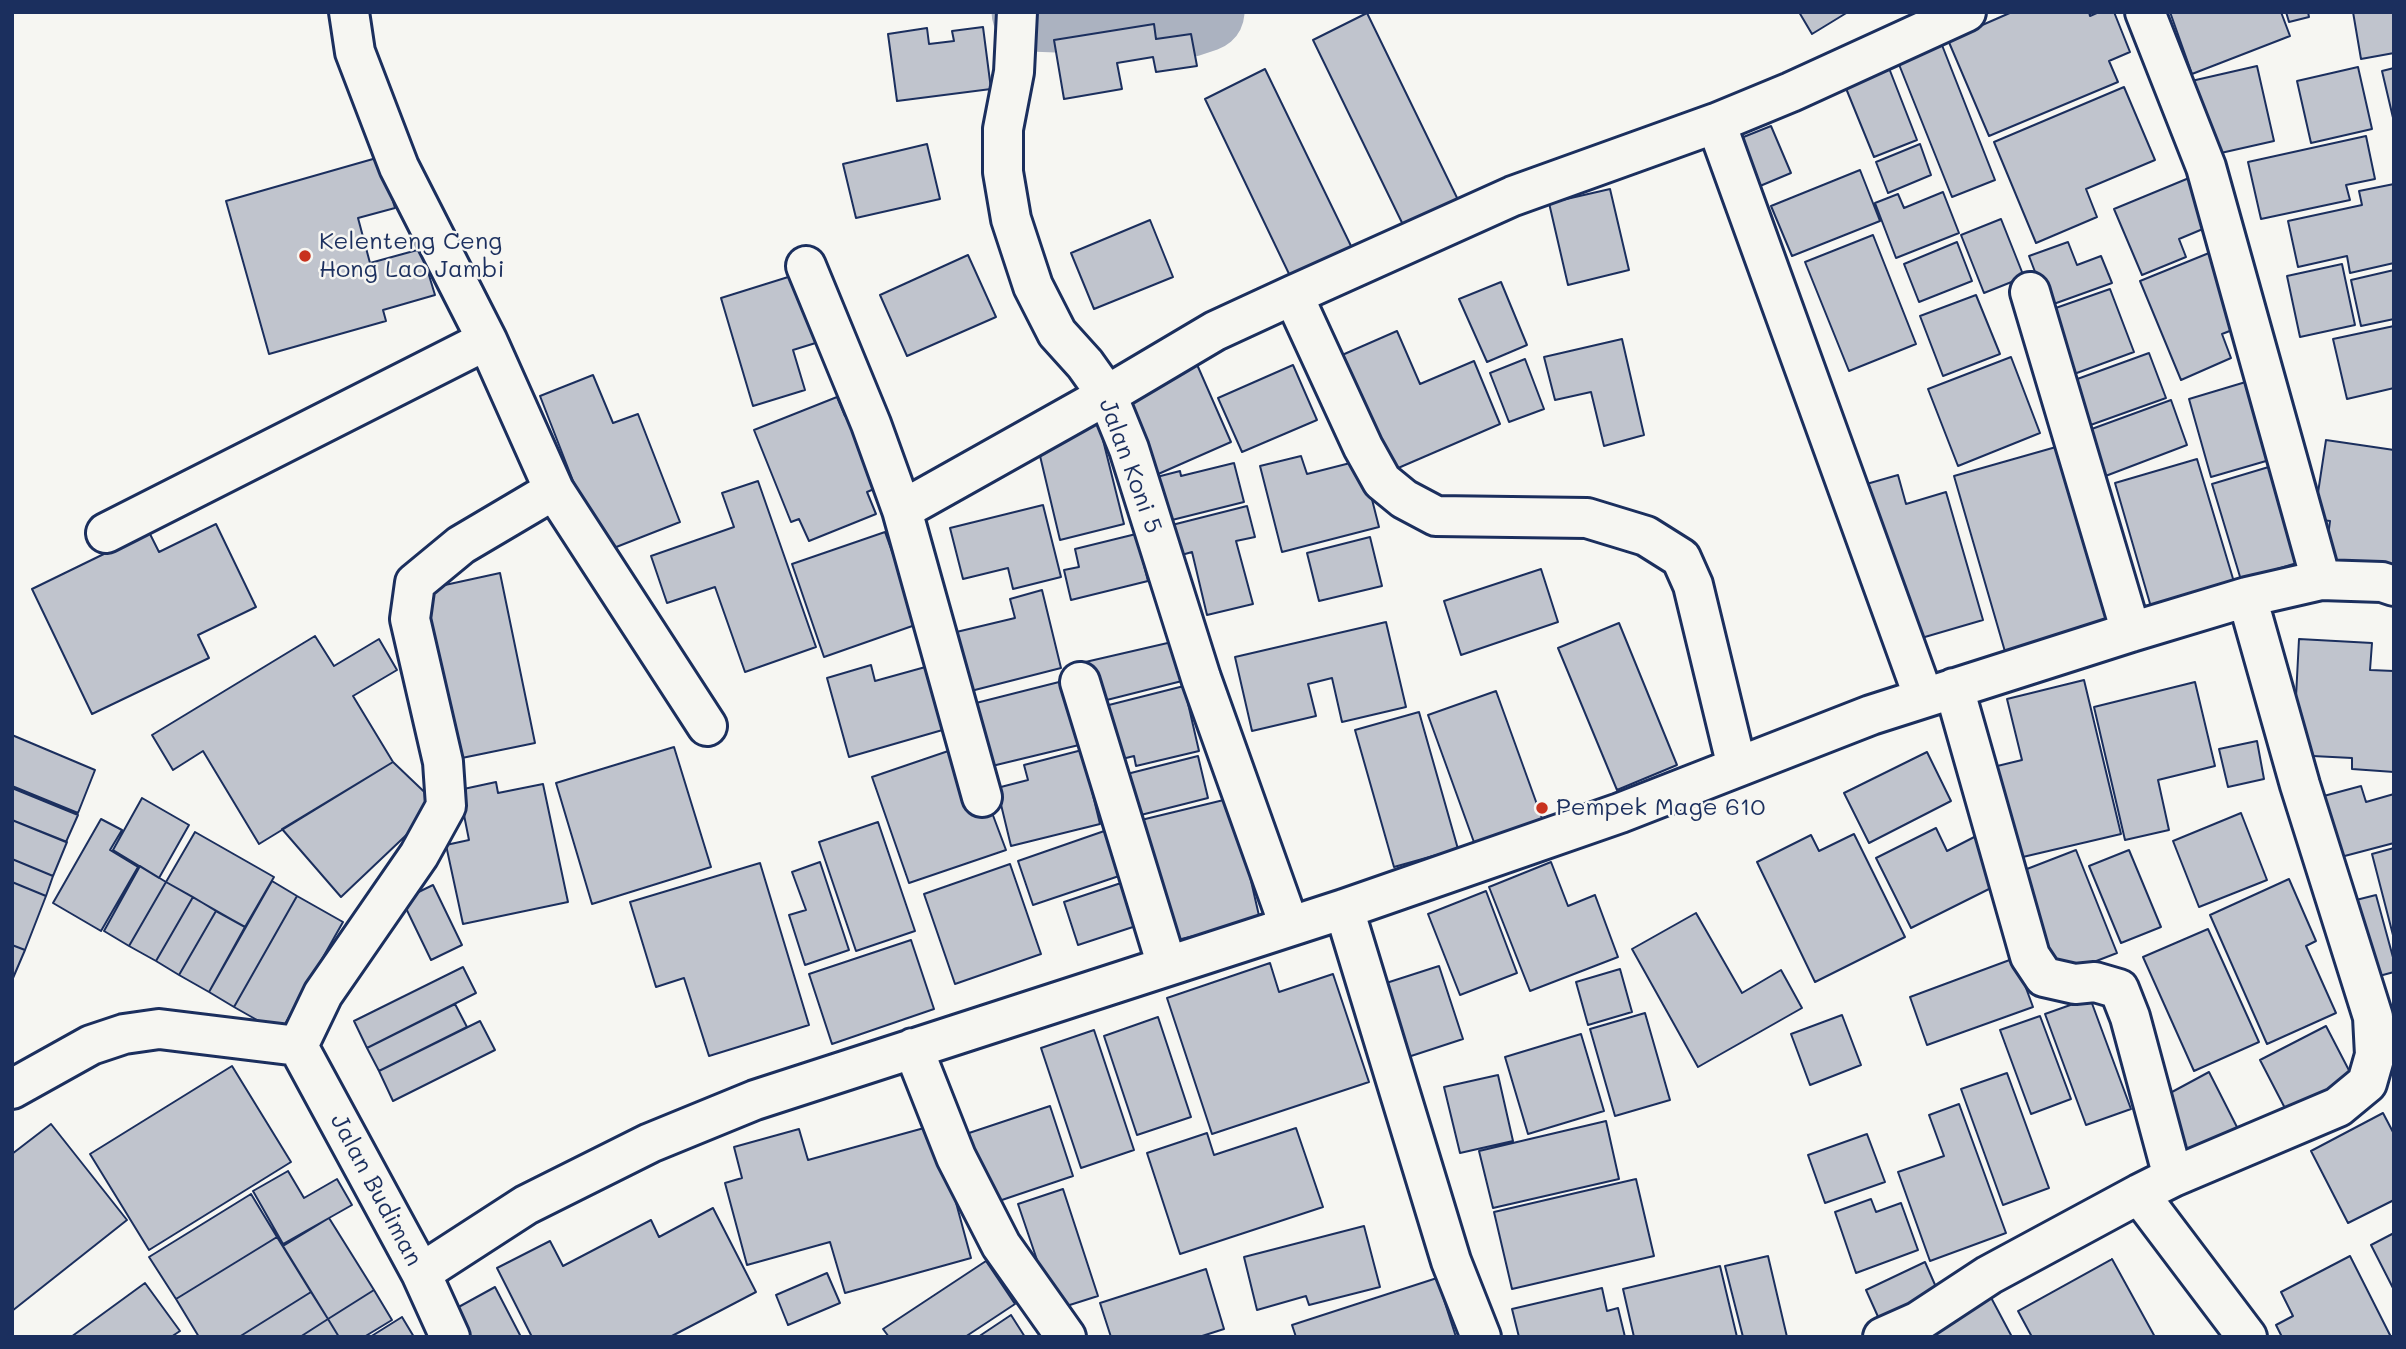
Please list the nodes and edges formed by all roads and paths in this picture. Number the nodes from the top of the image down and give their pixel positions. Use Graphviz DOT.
graph roads {
  1 [pos="349,12"];
  2 [pos="1017,12"];
  3 [pos="1966,12"];
  4 [pos="2145,12"];
  5 [pos="1716,123"];
  6 [pos="806,266"];
  7 [pos="2030,292"];
  8 [pos="1293,295"];
  9 [pos="487,340"];
  10 [pos="1107,395"];
  11 [pos="554,490"];
  12 [pos="902,510"];
  13 [pos="106,533"];
  14 [pos="2321,580"];
  15 [pos="2394,586"];
  16 [pos="2246,597"];
  17 [pos="2131,632"];
  18 [pos="1080,682"];
  19 [pos="1939,693"];
  20 [pos="707,726"];
  21 [pos="1737,767"];
  22 [pos="982,797"];
  23 [pos="1344,909"];
  24 [pos="1289,925"];
  25 [pos="1167,967"];
  26 [pos="298,1046"];
  27 [pos="914,1048"];
  28 [pos="12,1089"];
  29 [pos="2173,1177"];
  30 [pos="2139,1194"];
  31 [pos="421,1273"];
  32 [pos="450,1337"];
  33 [pos="1066,1337"];
  34 [pos="1481,1337"];
  35 [pos="1883,1337"];
  36 [pos="2247,1337"];
  1 -- 9 [label="street"];
  2 -- 10 [label="street, Jalan Koni 5"];
  3 -- 5 [label="street"];
  4 -- 14 [label="street"];
  5 -- 8 [label="street"];
  5 -- 19 [label="street"];
  6 -- 12 [label="street"];
  7 -- 17 [label="street"];
  8 -- 10 [label="street"];
  8 -- 21 [label="street"];
  9 -- 11 [label="street"];
  9 -- 13 [label="street"];
  10 -- 12 [label="street"];
  10 -- 24 [label="street, Jalan Koni 5"];
  11 -- 20 [label="street"];
  11 -- 26 [label="street"];
  12 -- 22 [label="street"];
  14 -- 15 [label="street"];
  14 -- 16 [label="street"];
  16 -- 17 [label="street"];
  16 -- 29 [label="street"];
  17 -- 19 [label="street"];
  18 -- 25 [label="street"];
  19 -- 21 [label="street"];
  19 -- 29 [label="street"];
  21 -- 23 [label="street"];
  23 -- 24 [label="street"];
  23 -- 34 [label="street"];
  24 -- 25 [label="street"];
  25 -- 27 [label="street"];
  26 -- 28 [label="street"];
  26 -- 31 [label="street, Jalan Budiman"];
  27 -- 31 [label="street"];
  27 -- 33 [label="street"];
  29 -- 30 [label="street"];
  30 -- 35 [label="street"];
  30 -- 36 [label="street"];
  31 -- 32 [label="street, Jalan Budiman"];
}
